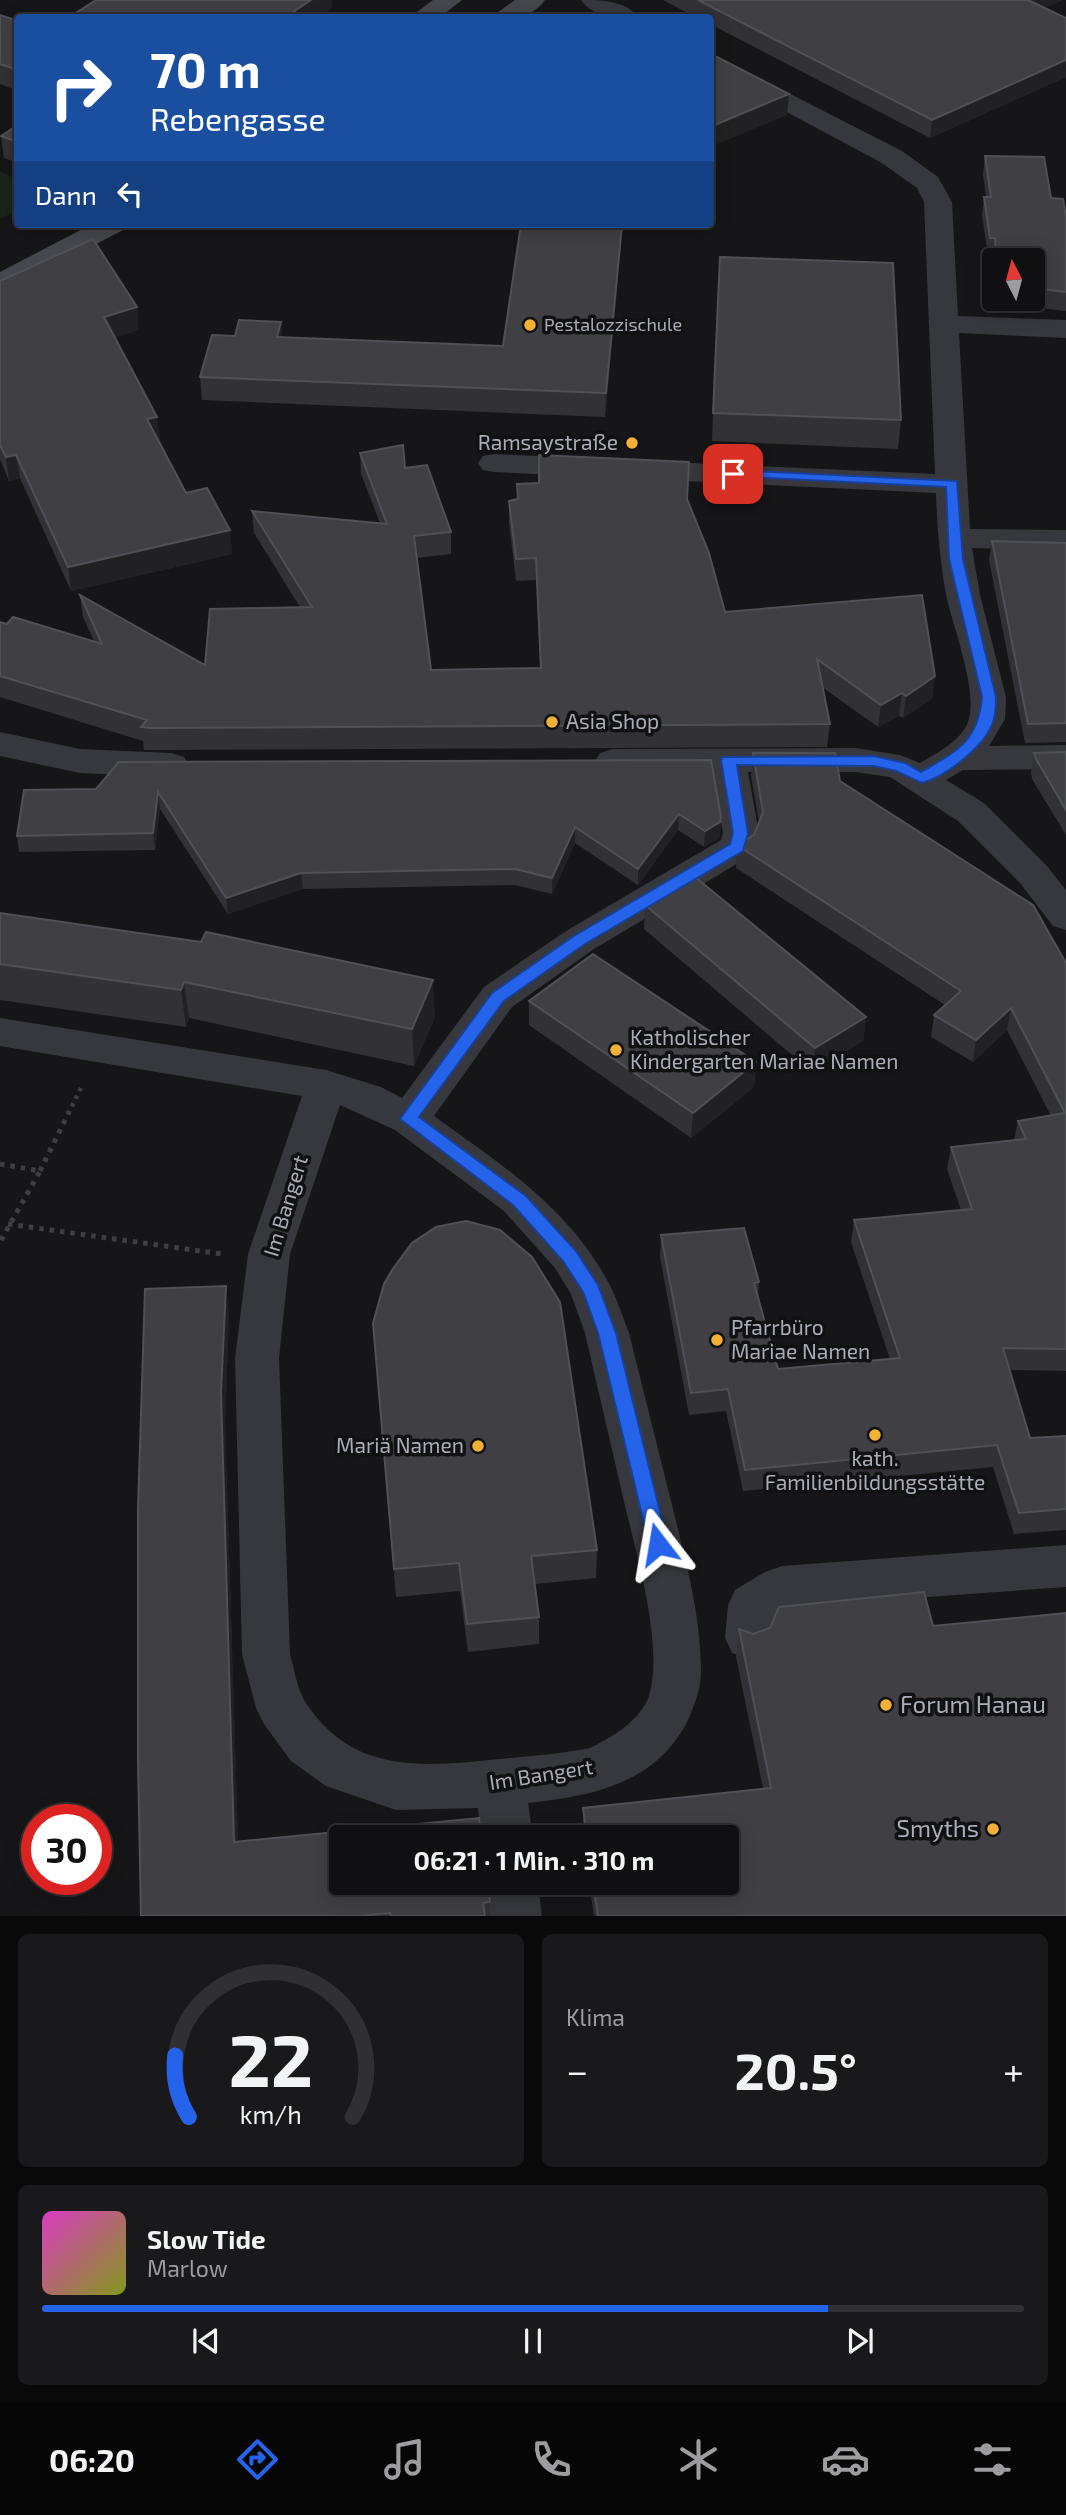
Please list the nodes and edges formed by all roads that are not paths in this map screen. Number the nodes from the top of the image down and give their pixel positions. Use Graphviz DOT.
graph roads {
  1 [pos="450,0"];
  2 [pos="533,0"];
  3 [pos="593,0"];
  4 [pos="427,14"];
  5 [pos="509,14"];
  6 [pos="619,14"];
  7 [pos="714,63"];
  8 [pos="60,228"];
  9 [pos="105,228"];
  10 [pos="0,260"];
  11 [pos="0,283"];
  12 [pos="946,324"];
  13 [pos="1066,329"];
  14 [pos="494,463"];
  15 [pos="952,484"];
  16 [pos="954,538"];
  17 [pos="1066,540"];
  18 [pos="0,744"];
  19 [pos="1066,757"];
  20 [pos="956,758"];
  21 [pos="728,760"];
  22 [pos="578,761"];
  23 [pos="208,765"];
  24 [pos="922,778"];
  25 [pos="1066,917"];
  26 [pos="0,1032"];
  27 [pos="326,1084"];
  28 [pos="409,1119"];
  29 [pos="1066,1566"];
  30 [pos="749,1638"];
  31 [pos="500,1782"];
  32 [pos="505,1825"];
  33 [pos="513,1895"];
  34 [pos="516,1916"];
  1 -- 4 [label="main road"];
  2 -- 5 [label="main road"];
  3 -- 6 [label="street"];
  7 -- 12 [label="street"];
  8 -- 10 [label="main road"];
  9 -- 11 [label="main road"];
  12 -- 13 [label="street"];
  12 -- 15 [label="street"];
  14 -- 15 [label="street"];
  15 -- 16 [label="street"];
  16 -- 17 [label="street"];
  16 -- 20 [label="street"];
  18 -- 23 [label="street"];
  19 -- 20 [label="street"];
  20 -- 24 [label="street"];
  21 -- 22 [label="street"];
  21 -- 24 [label="street"];
  21 -- 28 [label="street"];
  24 -- 25 [label="street"];
  26 -- 27 [label="street, Im Bangert"];
  27 -- 28 [label="street, Im Bangert"];
  27 -- 31 [label="street, Im Bangert"];
  28 -- 31 [label="street, Im Bangert"];
  29 -- 30 [label="street"];
  31 -- 32 [label="street"];
  33 -- 34 [label="street"];
}
